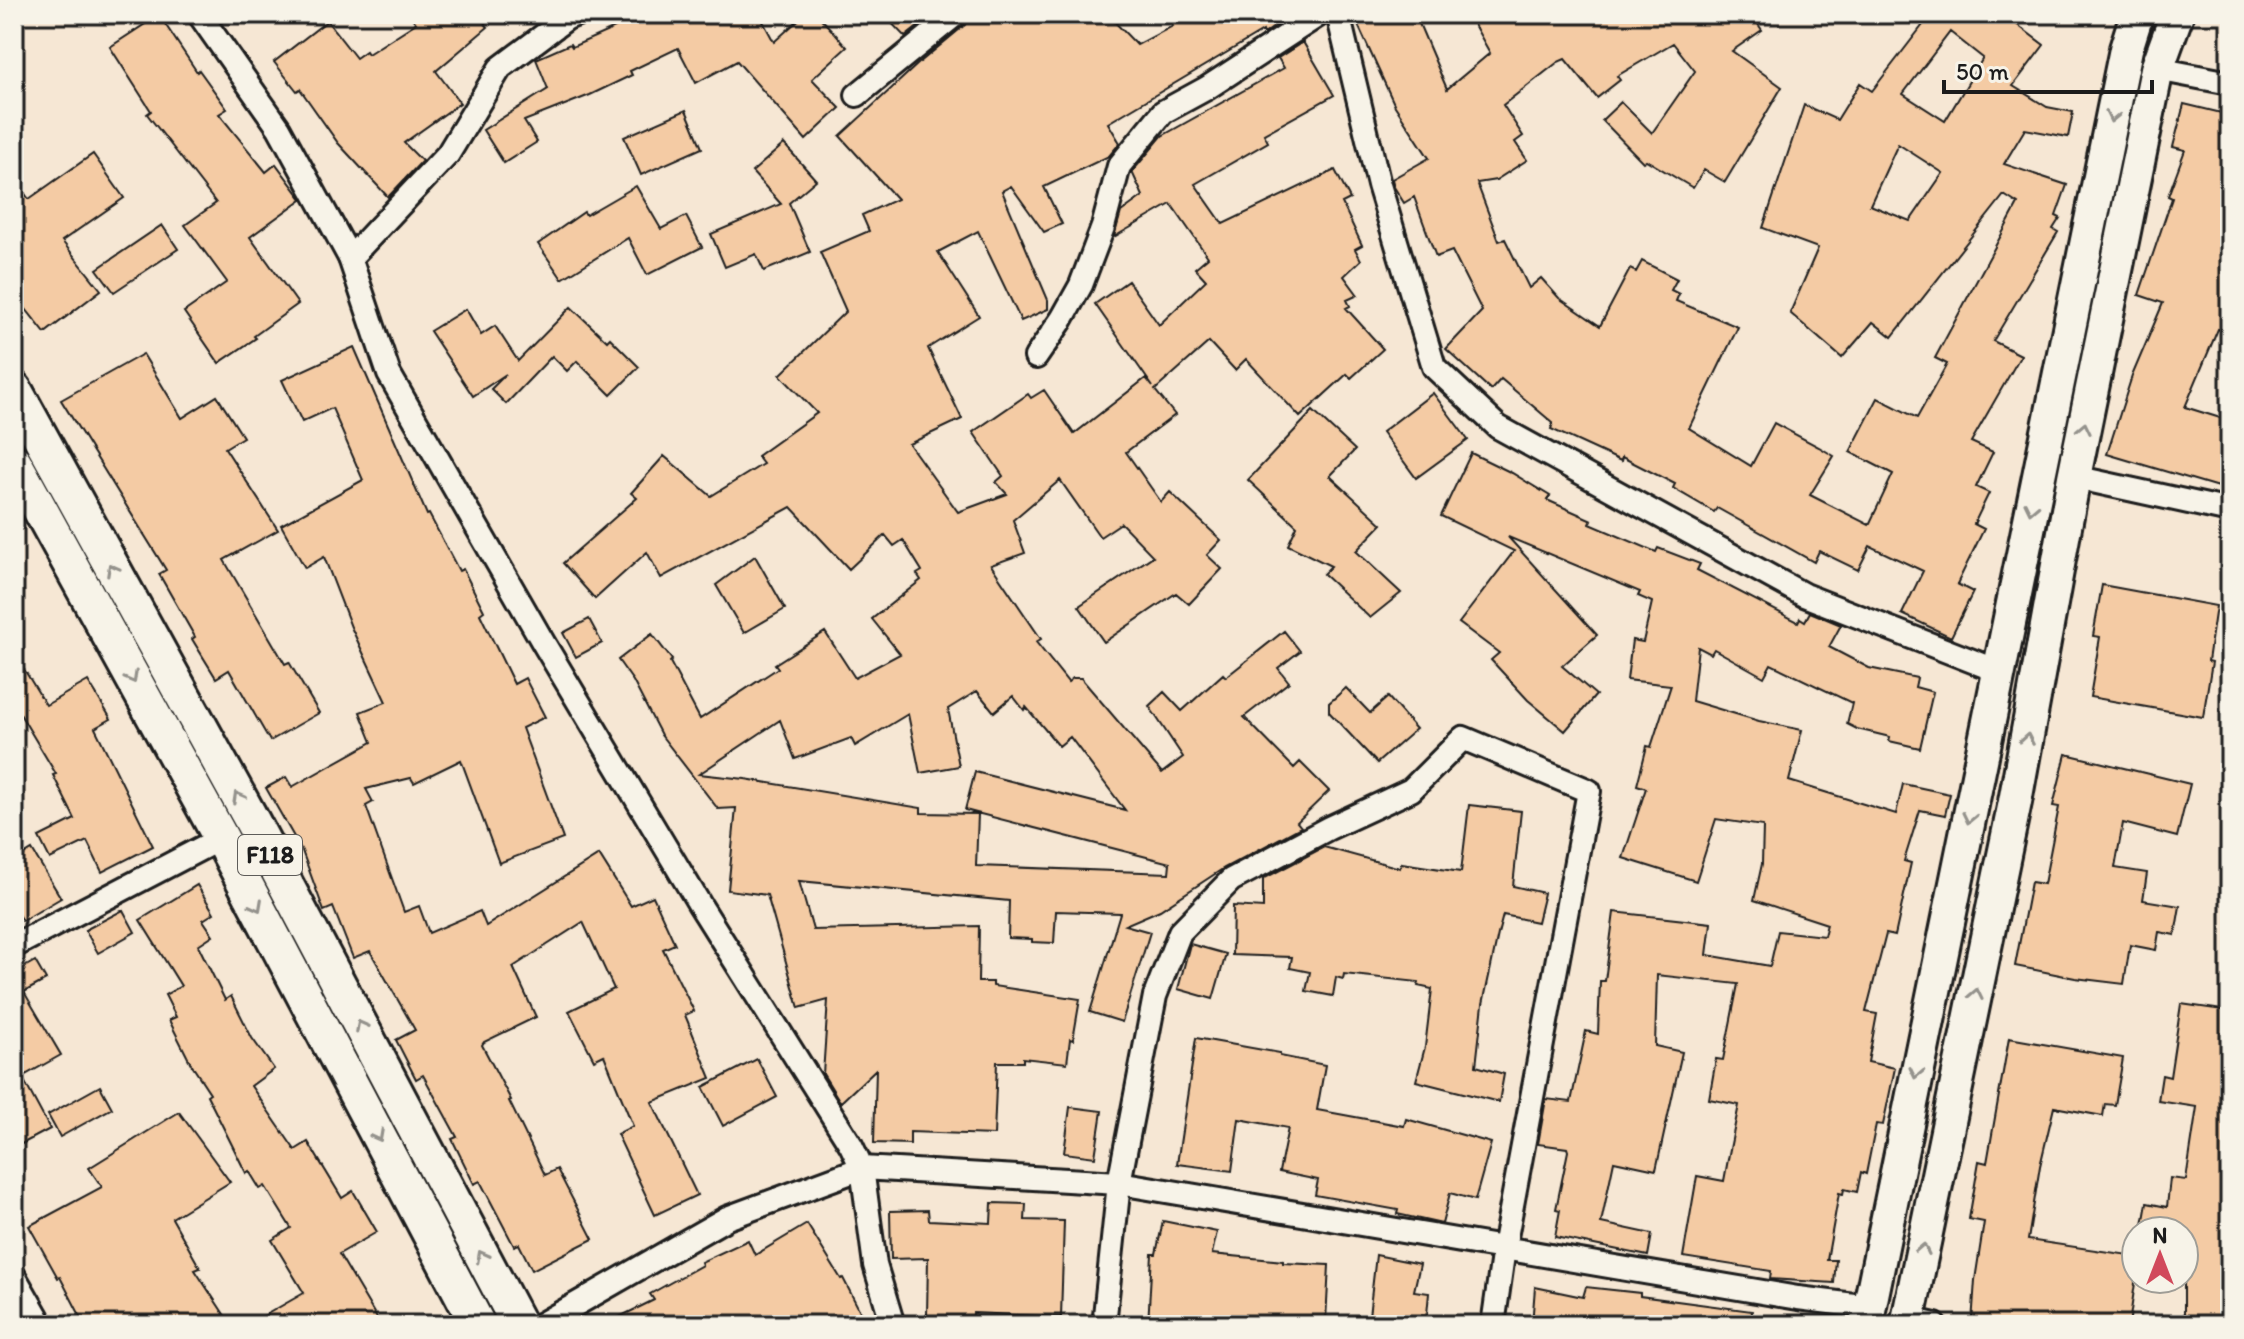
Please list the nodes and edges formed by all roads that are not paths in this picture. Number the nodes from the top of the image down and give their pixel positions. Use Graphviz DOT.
graph roads {
  1 [pos="199,14"];
  2 [pos="577,14"];
  3 [pos="956,14"];
  4 [pos="1320,14"];
  5 [pos="1338,14"];
  6 [pos="2137,14"];
  7 [pos="2177,14"];
  8 [pos="2157,69"];
  9 [pos="2230,83"];
  10 [pos="857,95"];
  11 [pos="350,258"];
  12 [pos="1036,357"];
  13 [pos="14,389"];
  14 [pos="14,462"];
  15 [pos="2074,477"];
  16 [pos="2230,511"];
  17 [pos="1998,671"];
  18 [pos="221,838"];
  19 [pos="1946,928"];
  20 [pos="1988,934"];
  21 [pos="14,946"];
  22 [pos="862,1168"];
  23 [pos="1119,1183"];
  24 [pos="1504,1248"];
  25 [pos="14,1276"];
  26 [pos="1868,1316"];
  27 [pos="1917,1323"];
  28 [pos="42,1325"];
  29 [pos="478,1325"];
  30 [pos="519,1325"];
  31 [pos="540,1325"];
  32 [pos="893,1325"];
  33 [pos="1104,1325"];
  34 [pos="1493,1325"];
  1 -- 11 [label="street"];
  2 -- 11 [label="street"];
  3 -- 10 [label="street"];
  4 -- 12 [label="street"];
  5 -- 17 [label="street"];
  6 -- 17 [label="main road, one-way"];
  7 -- 8 [label="main road"];
  8 -- 9 [label="street"];
  15 -- 8 [label="main road, one-way"];
  11 -- 22 [label="street"];
  30 -- 13 [label="main road, F118, one-way"];
  14 -- 18 [label="main road, F118, one-way"];
  15 -- 16 [label="street"];
  20 -- 15 [label="main road, one-way"];
  17 -- 19 [label="main road, one-way"];
  18 -- 21 [label="street"];
  18 -- 29 [label="main road, F118, one-way"];
  19 -- 20 [label="main road"];
  19 -- 26 [label="main road, one-way"];
  27 -- 20 [label="main road, one-way"];
  22 -- 23 [label="street"];
  22 -- 31 [label="street"];
  22 -- 32 [label="street"];
  23 -- 24 [label="street"];
  23 -- 24 [label="street"];
  23 -- 33 [label="street"];
  24 -- 26 [label="street"];
  24 -- 34 [label="street"];
  25 -- 28 [label="street"];
}
